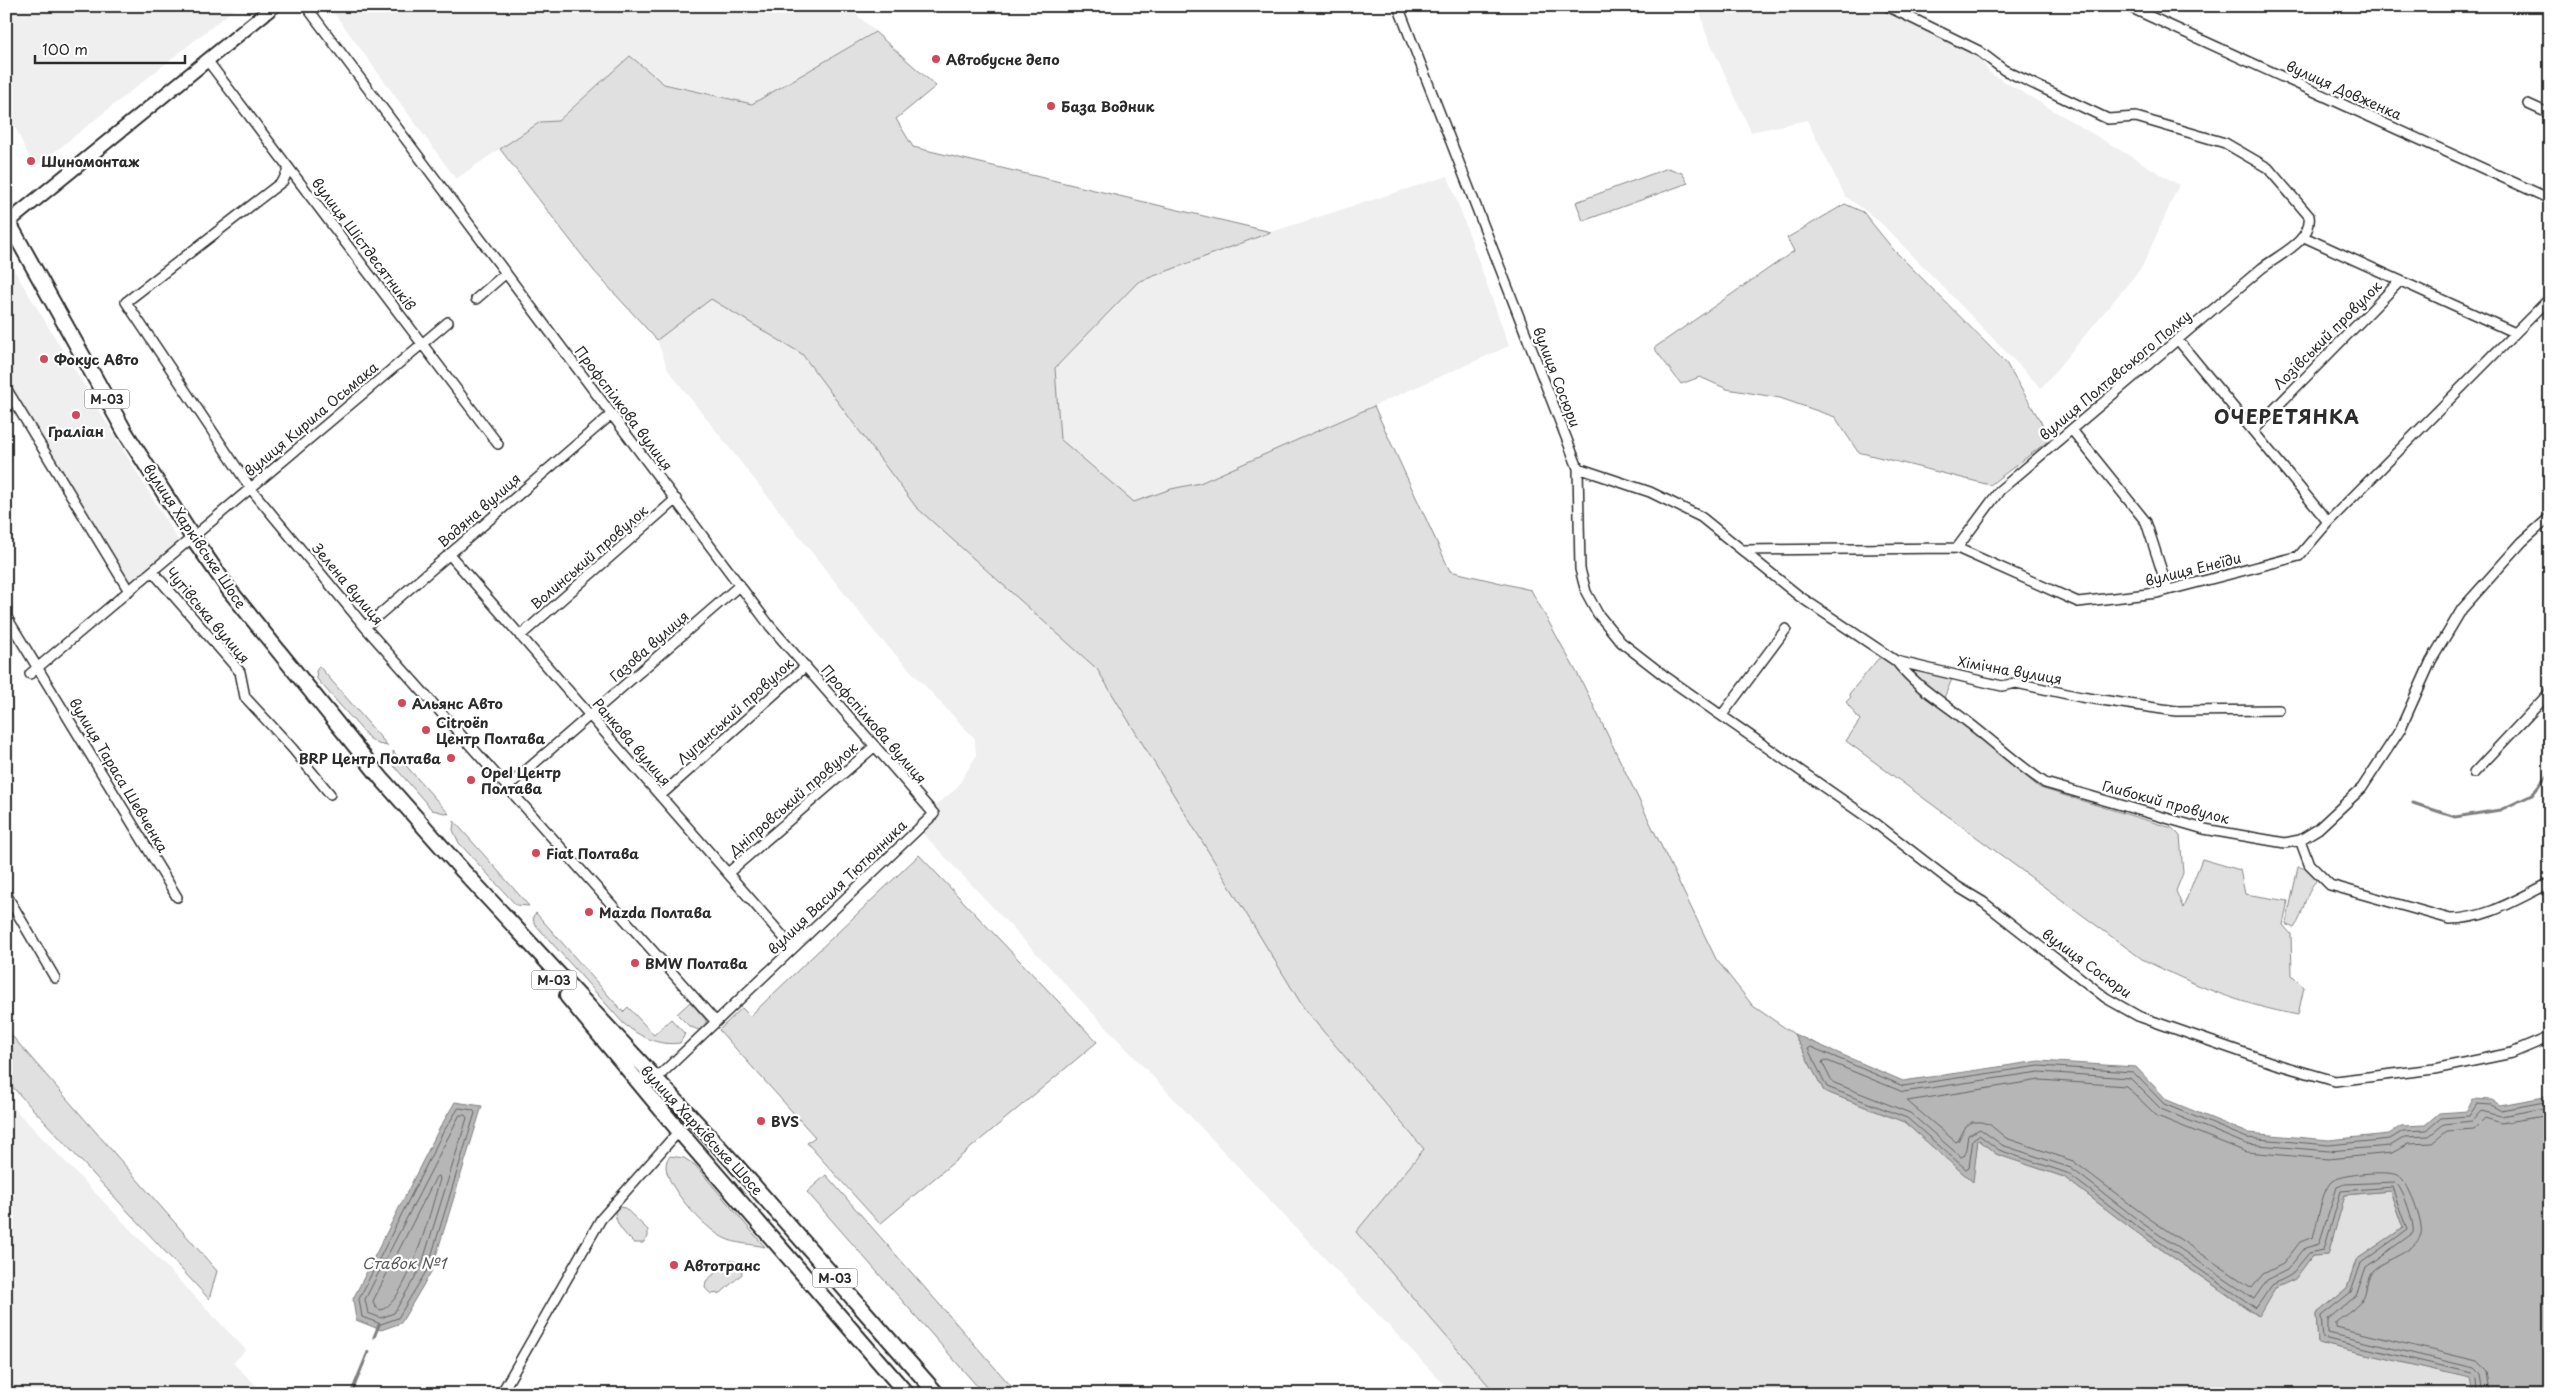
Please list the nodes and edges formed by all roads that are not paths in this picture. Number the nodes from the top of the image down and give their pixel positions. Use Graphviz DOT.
graph roads {
  1 [pos="274,6"];
  2 [pos="306,6"];
  3 [pos="1398,6"];
  4 [pos="1888,6"];
  5 [pos="2127,6"];
  6 [pos="208,60"];
  7 [pos="2528,104"];
  8 [pos="2550,114"];
  9 [pos="289,168"];
  10 [pos="2550,198"];
  11 [pos="7,221"];
  12 [pos="2304,237"];
  13 [pos="506,273"];
  14 [pos="2400,280"];
  15 [pos="2550,298"];
  16 [pos="476,299"];
  17 [pos="448,322"];
  18 [pos="2514,332"];
  19 [pos="2178,340"];
  20 [pos="422,344"];
  21 [pos="6,388"];
  22 [pos="612,414"];
  23 [pos="2072,430"];
  24 [pos="2253,430"];
  25 [pos="498,444"];
  26 [pos="1578,468"];
  27 [pos="251,488"];
  28 [pos="676,499"];
  29 [pos="2550,517"];
  30 [pos="2328,522"];
  31 [pos="193,538"];
  32 [pos="1957,548"];
  33 [pos="1744,550"];
  34 [pos="449,554"];
  35 [pos="153,572"];
  36 [pos="740,585"];
  37 [pos="2168,590"];
  38 [pos="129,592"];
  39 [pos="6,616"];
  40 [pos="365,627"];
  41 [pos="1786,629"];
  42 [pos="520,636"];
  43 [pos="1896,661"];
  44 [pos="806,666"];
  45 [pos="38,668"];
  46 [pos="30,674"];
  47 [pos="2550,692"];
  48 [pos="2279,710"];
  49 [pos="590,716"];
  50 [pos="1722,716"];
  51 [pos="875,746"];
  52 [pos="2474,774"];
  53 [pos="507,787"];
  54 [pos="330,794"];
  55 [pos="660,796"];
  56 [pos="934,814"];
  57 [pos="2300,840"];
  58 [pos="463,871"];
  59 [pos="728,874"];
  60 [pos="2550,883"];
  61 [pos="6,894"];
  62 [pos="177,898"];
  63 [pos="794,948"];
  64 [pos="55,978"];
  65 [pos="716,1022"];
  66 [pos="2550,1037"];
  67 [pos="656,1080"];
  68 [pos="645,1090"];
  69 [pos="679,1131"];
  70 [pos="501,1394"];
  71 [pos="907,1394"];
  72 [pos="937,1394"];
  1 -- 6 [label="main road"];
  2 -- 13 [label="street, Профспілкова вулиця"];
  3 -- 26 [label="street, вулиця Сосюри"];
  4 -- 12 [label="street"];
  5 -- 10 [label="street, вулиця Довженка"];
  6 -- 9 [label="street, вулиця Шістдесятників"];
  6 -- 11 [label="main road"];
  7 -- 8 [label="street"];
  9 -- 20 [label="street, вулиця Шістдесятників"];
  9 -- 27 [label="street, Зелена вулиця"];
  11 -- 31 [label="highway, вулиця Харківське Шосе / М-03"];
  12 -- 14 [label="street"];
  12 -- 19 [label="street, вулиця Полтавського Полку"];
  13 -- 16 [label="street"];
  13 -- 22 [label="street, Профспілкова вулиця"];
  14 -- 18 [label="street"];
  14 -- 24 [label="street, Лозівський провулок"];
  15 -- 18 [label="street, вулиця Енеїди"];
  17 -- 20 [label="street, вулиця Кирила Осьмака"];
  18 -- 30 [label="street, вулиця Енеїди"];
  19 -- 23 [label="street, вулиця Полтавського Полку"];
  19 -- 24 [label="street"];
  20 -- 25 [label="street, вулиця Шістдесятників"];
  20 -- 27 [label="street, вулиця Кирила Осьмака"];
  21 -- 38 [label="street"];
  22 -- 28 [label="street, Профспілкова вулиця"];
  22 -- 34 [label="street, Водяна вулиця"];
  23 -- 32 [label="street, вулиця Полтавського Полку"];
  23 -- 37 [label="street"];
  24 -- 30 [label="street"];
  26 -- 33 [label="street"];
  26 -- 50 [label="street, вулиця Сосюри"];
  27 -- 31 [label="street, вулиця Кирила Осьмака"];
  27 -- 40 [label="street, Зелена вулиця"];
  28 -- 36 [label="street, Профспілкова вулиця"];
  28 -- 42 [label="street, Волинський провулок"];
  29 -- 57 [label="street"];
  30 -- 37 [label="street, вулиця Енеїди"];
  31 -- 35 [label="street, вулиця Кирила Осьмака"];
  31 -- 58 [label="highway, вулиця Харківське Шосе / М-03"];
  32 -- 33 [label="street, вулиця Енеїди"];
  32 -- 37 [label="street, вулиця Енеїди"];
  33 -- 43 [label="street, Хімічна вулиця"];
  34 -- 40 [label="street, Водяна вулиця"];
  34 -- 42 [label="street, Ранкова вулиця"];
  35 -- 38 [label="street, вулиця Кирила Осьмака"];
  35 -- 54 [label="street, Чутівська вулиця"];
  36 -- 44 [label="street, Профспілкова вулиця"];
  36 -- 49 [label="street, Газова вулиця"];
  38 -- 45 [label="street, вулиця Кирила Осьмака"];
  39 -- 45 [label="street, вулиця Тараса Шевченка"];
  40 -- 53 [label="street, Зелена вулиця"];
  41 -- 50 [label="street"];
  42 -- 49 [label="street, Ранкова вулиця"];
  43 -- 48 [label="street, Хімічна вулиця"];
  43 -- 57 [label="street, Глибокий провулок"];
  44 -- 51 [label="street, Профспілкова вулиця"];
  44 -- 55 [label="street, Луганський провулок"];
  45 -- 46 [label="street, вулиця Кирила Осьмака"];
  45 -- 62 [label="street, вулиця Тараса Шевченка"];
  47 -- 52 [label="street"];
  49 -- 53 [label="street, Газова вулиця"];
  49 -- 55 [label="street, Ранкова вулиця"];
  50 -- 66 [label="street, вулиця Сосюри"];
  51 -- 56 [label="street, Профспілкова вулиця"];
  51 -- 59 [label="street, Дніпровський провулок"];
  53 -- 65 [label="street, Зелена вулиця"];
  55 -- 59 [label="street, Ранкова вулиця"];
  56 -- 63 [label="street, вулиця Василя Тютюнника"];
  57 -- 60 [label="street"];
  58 -- 67 [label="highway, вулиця Харківське Шосе / М-03"];
  58 -- 68 [label="highway, вулиця Харківське Шосе / М-03"];
  59 -- 63 [label="street, Ранкова вулиця"];
  61 -- 64 [label="street"];
  63 -- 65 [label="street, вулиця Василя Тютюнника"];
  65 -- 67 [label="street, вулиця Василя Тютюнника"];
  67 -- 68 [label="highway"];
  67 -- 72 [label="highway, вулиця Харківське Шосе / М-03"];
  68 -- 69 [label="highway, вулиця Харківське Шосе / М-03"];
  69 -- 70 [label="street"];
  69 -- 71 [label="highway, вулиця Харківське Шосе / М-03"];
}
